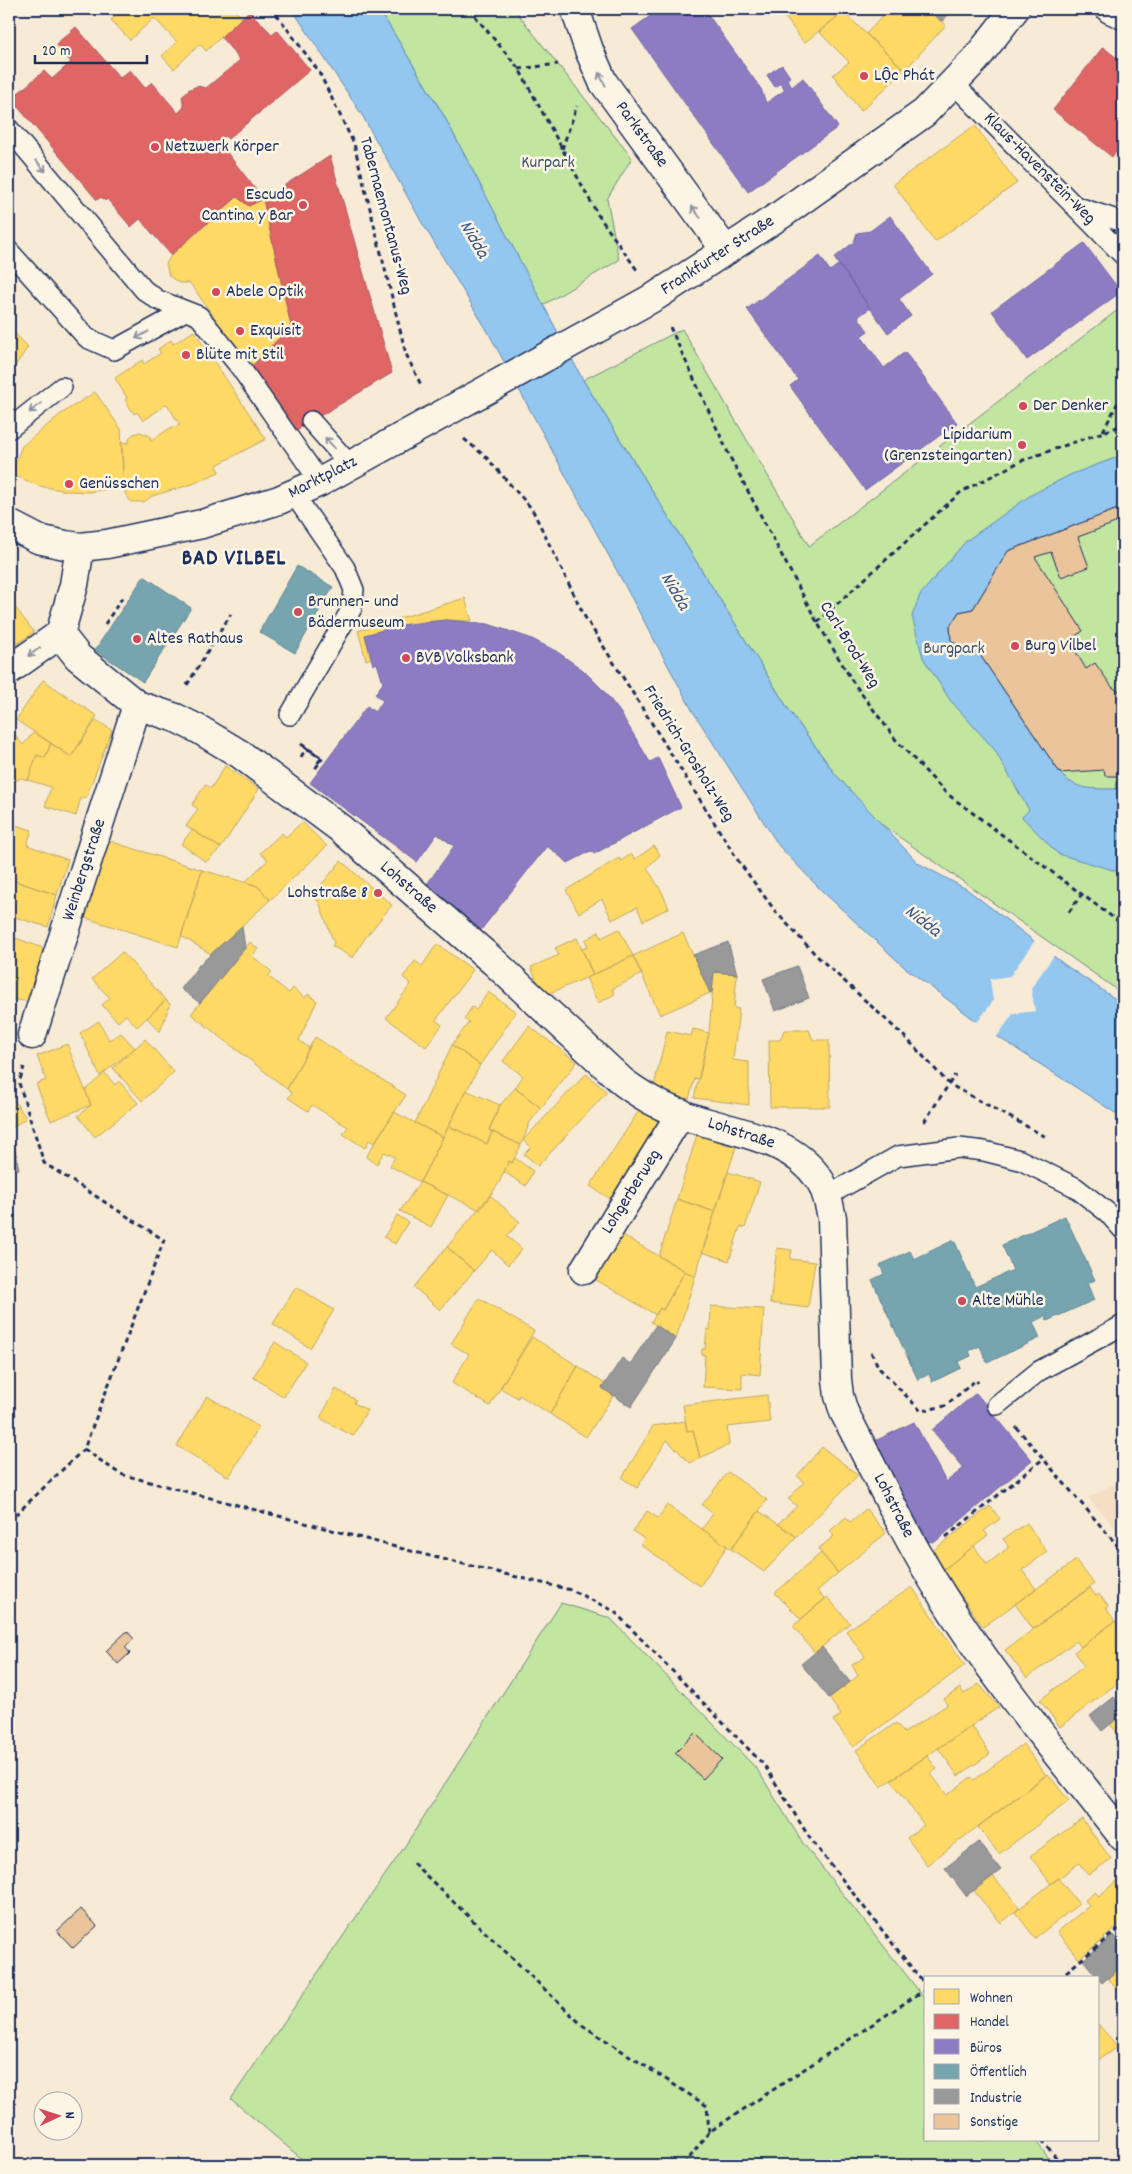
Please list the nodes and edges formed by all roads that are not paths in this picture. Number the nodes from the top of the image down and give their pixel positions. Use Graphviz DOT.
graph roads {
  1 [pos="575,9"];
  2 [pos="1015,9"];
  3 [pos="1110,9"];
  4 [pos="1123,15"];
  5 [pos="954,84"];
  6 [pos="9,129"];
  7 [pos="1075,206"];
  8 [pos="1123,222"];
  9 [pos="726,250"];
  10 [pos="9,251"];
  11 [pos="1123,255"];
  12 [pos="185,311"];
  13 [pos="62,388"];
  14 [pos="464,402"];
  15 [pos="311,421"];
  16 [pos="9,429"];
  17 [pos="350,465"];
  18 [pos="320,482"];
  19 [pos="293,493"];
  20 [pos="9,524"];
  21 [pos="80,547"];
  22 [pos="60,634"];
  23 [pos="9,670"];
  24 [pos="138,705"];
  25 [pos="290,714"];
  26 [pos="32,1035"];
  27 [pos="681,1114"];
  28 [pos="827,1196"];
  29 [pos="1123,1230"];
  30 [pos="584,1270"];
  31 [pos="1123,1325"];
  32 [pos="997,1405"];
  33 [pos="1123,1836"];
  9 -- 1 [label="street, Parkstraße, one-way"];
  2 -- 5 [label="street, Frankfurter Straße"];
  3 -- 4 [label="street"];
  5 -- 7 [label="lane, Klaus-Havenstein-Weg"];
  5 -- 9 [label="street, Frankfurter Straße"];
  6 -- 12 [label="lane, one-way"];
  7 -- 8 [label="lane"];
  7 -- 11 [label="lane, Klaus-Havenstein-Weg"];
  9 -- 14 [label="street, Frankfurter Straße"];
  12 -- 10 [label="lane, one-way"];
  12 -- 18 [label="lane"];
  13 -- 16 [label="lane, one-way"];
  14 -- 17 [label="street, Marktplatz"];
  17 -- 15 [label="lane, one-way"];
  17 -- 18 [label="street, Marktplatz"];
  18 -- 19 [label="street, Marktplatz"];
  19 -- 21 [label="street, Marktplatz"];
  19 -- 25 [label="lane"];
  20 -- 21 [label="street"];
  21 -- 22 [label="street"];
  22 -- 23 [label="street, one-way"];
  22 -- 24 [label="street"];
  24 -- 26 [label="street, Weinbergstraße"];
  24 -- 27 [label="street, Lohstraße"];
  27 -- 28 [label="street, Lohstraße"];
  27 -- 30 [label="street, Lohgerberweg"];
  28 -- 29 [label="lane"];
  28 -- 33 [label="street, Lohstraße"];
  31 -- 32 [label="lane"];
}
